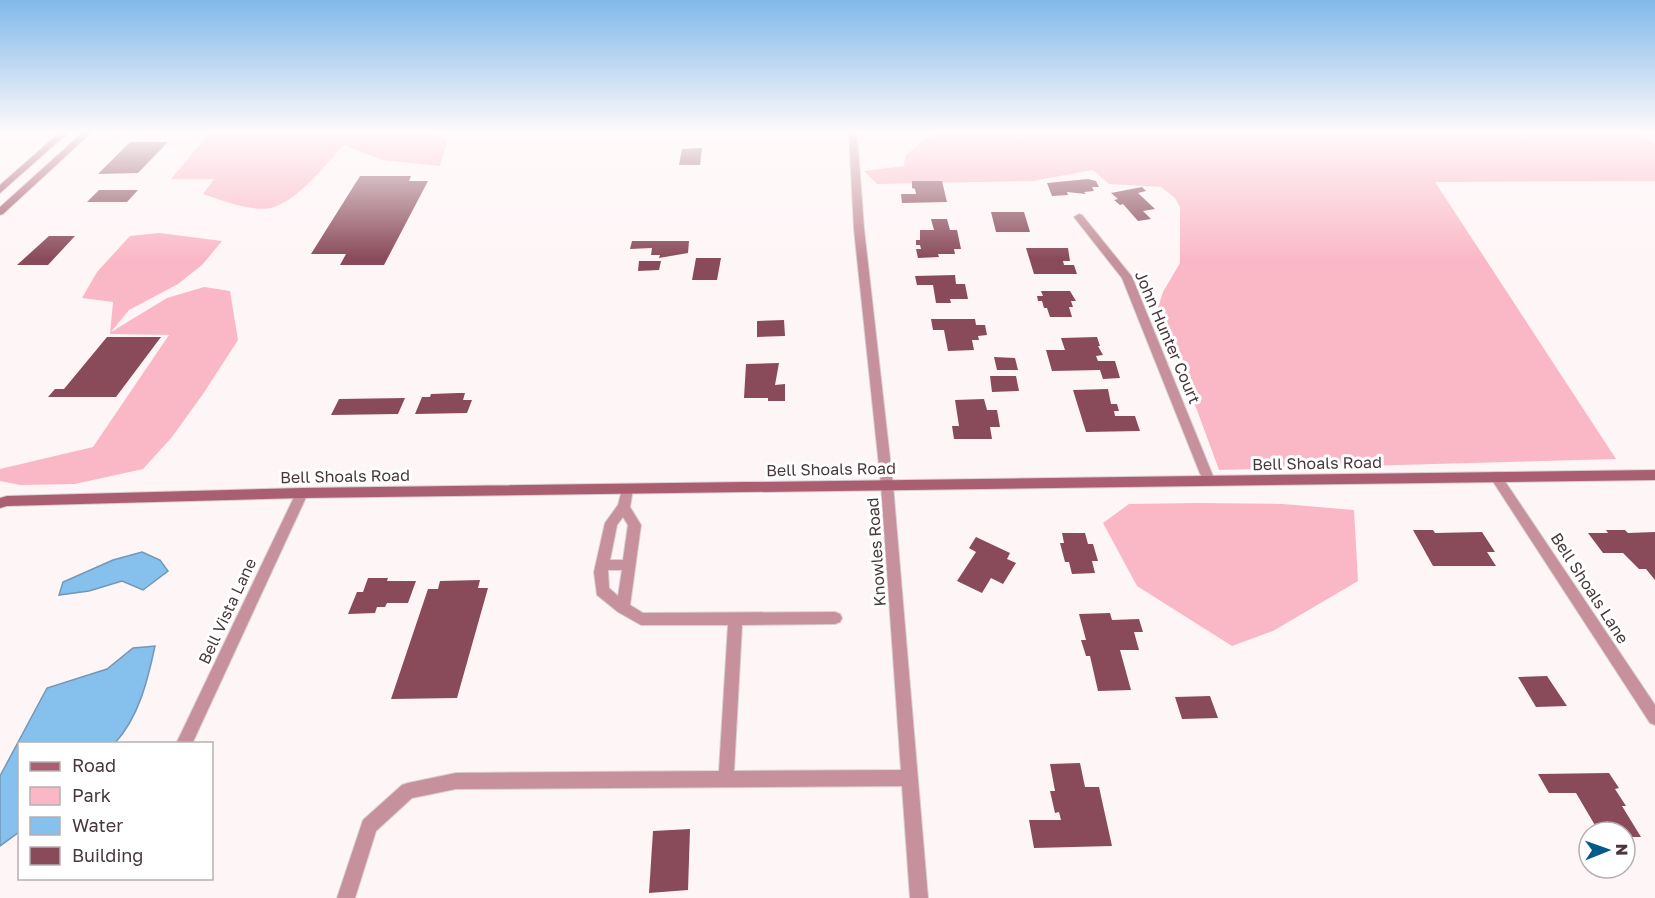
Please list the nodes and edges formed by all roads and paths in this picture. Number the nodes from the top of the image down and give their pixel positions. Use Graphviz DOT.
graph roads {
  1 [pos="17,175"];
  2 [pos="41,175"];
  3 [pos="856,175"];
  4 [pos="0,190"];
  5 [pos="0,212"];
  6 [pos="1079,217"];
  7 [pos="1655,475"];
  8 [pos="1496,477"];
  9 [pos="1209,481"];
  10 [pos="887,485"];
  11 [pos="627,489"];
  12 [pos="302,493"];
  13 [pos="2,501"];
  14 [pos="624,507"];
  15 [pos="630,564"];
  16 [pos="603,565"];
  17 [pos="623,608"];
  18 [pos="834,618"];
  19 [pos="735,619"];
  20 [pos="1655,718"];
  21 [pos="185,742"];
  22 [pos="909,778"];
  23 [pos="726,780"];
  24 [pos="346,898"];
  25 [pos="919,898"];
  1 -- 4 [label="main road"];
  2 -- 5 [label="main road"];
  3 -- 10 [label="street, Knowles Road"];
  6 -- 9 [label="street, John Hunter Court"];
  7 -- 8 [label="main road, Bell Shoals Road"];
  8 -- 9 [label="main road, Bell Shoals Road"];
  8 -- 20 [label="street, Bell Shoals Lane"];
  9 -- 10 [label="main road, Bell Shoals Road"];
  10 -- 11 [label="main road, Bell Shoals Road"];
  10 -- 22 [label="street, Knowles Road"];
  11 -- 12 [label="main road, Bell Shoals Road"];
  11 -- 14 [label="street"];
  12 -- 13 [label="main road, Bell Shoals Road"];
  12 -- 21 [label="street, Bell Vista Lane"];
  14 -- 15 [label="street"];
  14 -- 16 [label="street"];
  15 -- 16 [label="street"];
  15 -- 17 [label="street"];
  16 -- 17 [label="street"];
  17 -- 19 [label="street"];
  18 -- 19 [label="street"];
  19 -- 23 [label="street"];
  22 -- 23 [label="street"];
  22 -- 25 [label="street, Knowles Road"];
  23 -- 24 [label="street"];
}
